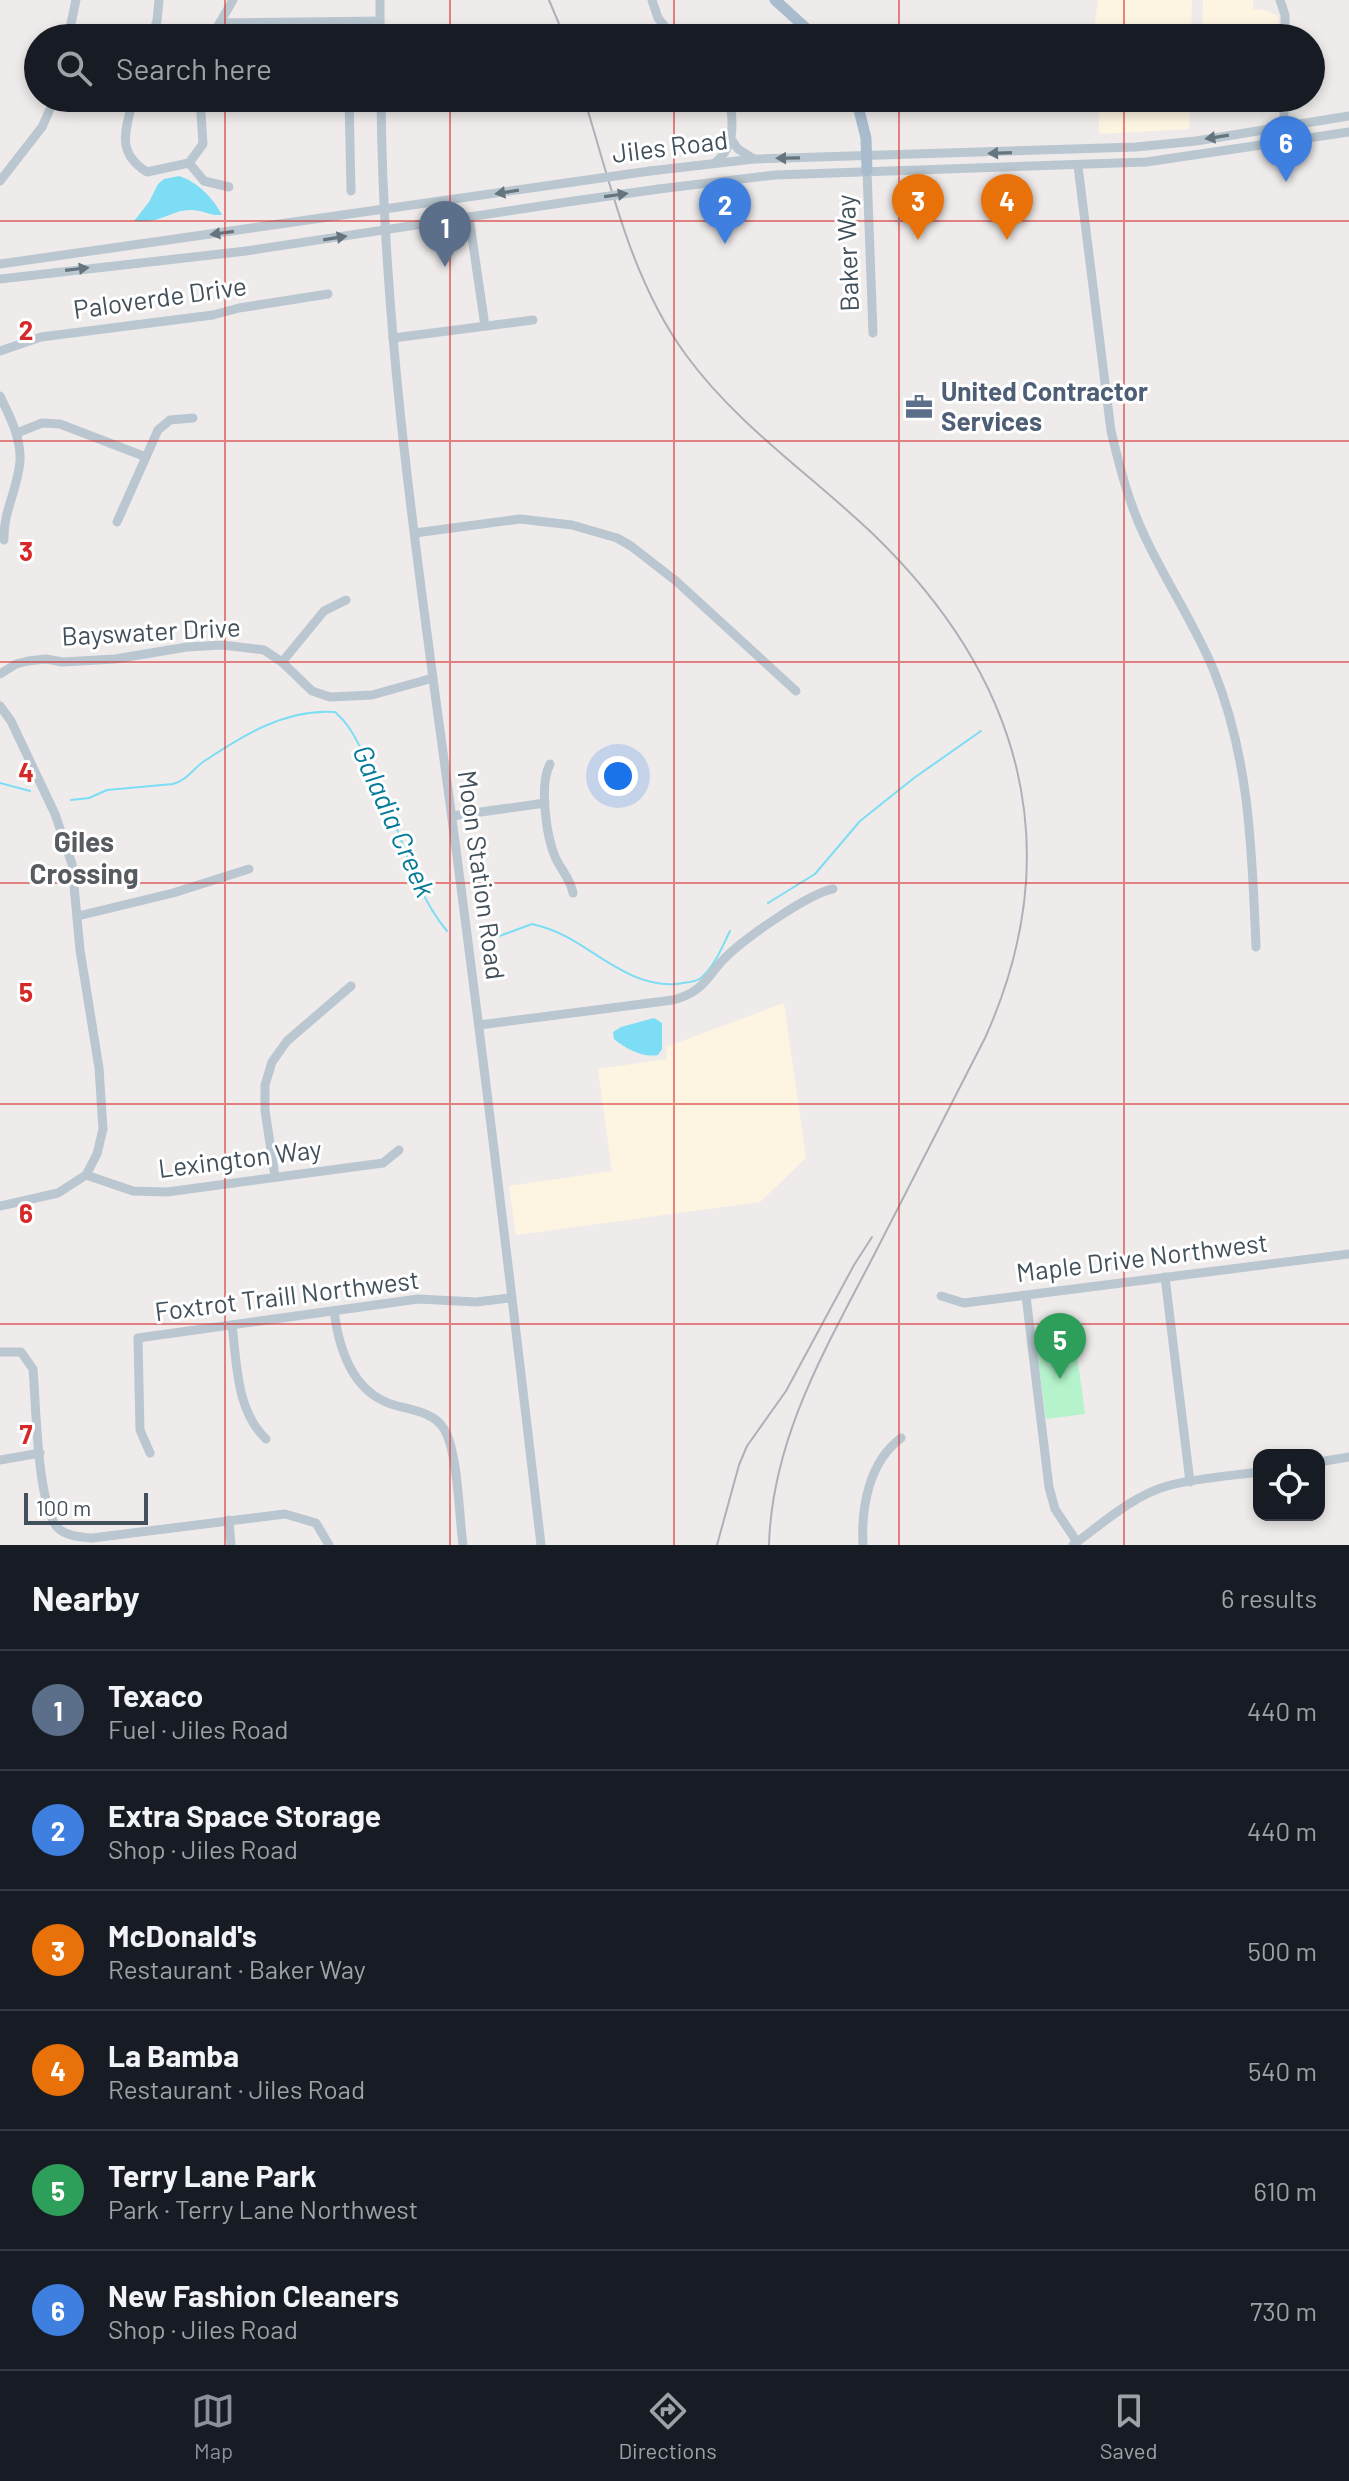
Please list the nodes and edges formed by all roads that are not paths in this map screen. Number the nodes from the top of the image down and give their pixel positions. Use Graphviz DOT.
graph roads {
  1 [pos="76,0"];
  2 [pos="159,0"];
  3 [pos="233,0"];
  4 [pos="380,0"];
  5 [pos="652,0"];
  6 [pos="775,0"];
  7 [pos="1280,0"];
  8 [pos="380,21"];
  9 [pos="336,22"];
  10 [pos="220,23"];
  11 [pos="71,24"];
  12 [pos="156,24"];
  13 [pos="663,24"];
  14 [pos="802,24"];
  15 [pos="1285,24"];
  16 [pos="49,112"];
  17 [pos="130,112"];
  18 [pos="201,112"];
  19 [pos="349,112"];
  20 [pos="381,112"];
  21 [pos="730,112"];
  22 [pos="860,112"];
  23 [pos="1284,112"];
  24 [pos="1349,116"];
  25 [pos="1284,126"];
  26 [pos="1349,132"];
  27 [pos="731,139"];
  28 [pos="866,156"];
  29 [pos="754,159"];
  30 [pos="189,163"];
  31 [pos="715,163"];
  32 [pos="1078,166"];
  33 [pos="867,171"];
  34 [pos="0,181"];
  35 [pos="229,187"];
  36 [pos="351,191"];
  37 [pos="383,210"];
  38 [pos="469,217"];
  39 [pos="384,230"];
  40 [pos="0,264"];
  41 [pos="0,279"];
  42 [pos="328,294"];
  43 [pos="533,320"];
  44 [pos="485,326"];
  45 [pos="873,333"];
  46 [pos="393,338"];
  47 [pos="0,351"];
  48 [pos="0,396"];
  49 [pos="193,418"];
  50 [pos="17,433"];
  51 [pos="146,457"];
  52 [pos="117,522"];
  53 [pos="415,533"];
  54 [pos="4,540"];
  55 [pos="346,600"];
  56 [pos="282,662"];
  57 [pos="0,674"];
  58 [pos="433,678"];
  59 [pos="796,691"];
  60 [pos="0,706"];
  61 [pos="550,764"];
  62 [pos="545,803"];
  63 [pos="452,816"];
  64 [pos="249,869"];
  65 [pos="833,889"];
  66 [pos="573,893"];
  67 [pos="78,916"];
  68 [pos="1256,947"];
  69 [pos="351,986"];
  70 [pos="479,1025"];
  71 [pos="399,1150"];
  72 [pos="86,1175"];
  73 [pos="275,1177"];
  74 [pos="0,1206"];
  75 [pos="1349,1254"];
  76 [pos="1165,1277"];
  77 [pos="941,1296"];
  78 [pos="1026,1296"];
  79 [pos="510,1298"];
  80 [pos="334,1311"];
  81 [pos="232,1325"];
  82 [pos="0,1352"];
  83 [pos="901,1438"];
  84 [pos="266,1439"];
  85 [pos="40,1453"];
  86 [pos="150,1453"];
  87 [pos="1349,1457"];
  88 [pos="0,1460"];
  89 [pos="1325,1461"];
  90 [pos="1253,1473"];
  91 [pos="1190,1482"];
  92 [pos="229,1520"];
  93 [pos="114,1540"];
  94 [pos="1075,1544"];
  95 [pos="231,1545"];
  96 [pos="329,1545"];
  97 [pos="463,1545"];
  98 [pos="541,1545"];
  99 [pos="863,1545"];
  1 -- 11 [label="street"];
  2 -- 12 [label="street"];
  3 -- 10 [label="street"];
  4 -- 8 [label="street"];
  5 -- 13 [label="street"];
  6 -- 14 [label="main road"];
  7 -- 15 [label="street"];
  8 -- 9 [label="street"];
  9 -- 10 [label="street"];
  16 -- 34 [label="street"];
  17 -- 30 [label="street"];
  18 -- 30 [label="street"];
  19 -- 36 [label="street"];
  20 -- 37 [label="street, Moon Station Road"];
  21 -- 27 [label="street"];
  22 -- 28 [label="main road"];
  23 -- 25 [label="street"];
  24 -- 25 [label="street, Jiles Road"];
  25 -- 28 [label="street, Jiles Road, one-way"];
  26 -- 32 [label="street, Jiles Road"];
  27 -- 29 [label="street"];
  27 -- 31 [label="street"];
  28 -- 29 [label="street, Jiles Road, one-way"];
  28 -- 33 [label="main road"];
  29 -- 31 [label="street, Jiles Road"];
  30 -- 35 [label="street"];
  31 -- 37 [label="street, Jiles Road, one-way, bridge"];
  32 -- 33 [label="street, Jiles Road"];
  32 -- 68 [label="street"];
  38 -- 33 [label="street, Jiles Road, one-way, bridge"];
  33 -- 45 [label="street, Baker Way"];
  37 -- 39 [label="street, Moon Station Road"];
  37 -- 40 [label="street, Jiles Road, one-way"];
  38 -- 39 [label="street, Jiles Road"];
  38 -- 44 [label="street"];
  41 -- 39 [label="street, Jiles Road, one-way"];
  39 -- 46 [label="street, Moon Station Road"];
  42 -- 47 [label="street, Paloverde Drive"];
  43 -- 44 [label="street"];
  44 -- 46 [label="street"];
  46 -- 53 [label="street, Moon Station Road"];
  48 -- 50 [label="street"];
  49 -- 51 [label="street"];
  50 -- 51 [label="street"];
  50 -- 54 [label="street"];
  51 -- 52 [label="street"];
  53 -- 58 [label="street, Moon Station Road"];
  53 -- 59 [label="street"];
  55 -- 56 [label="street"];
  56 -- 57 [label="street, Bayswater Drive"];
  56 -- 58 [label="street, Bayswater Drive"];
  58 -- 63 [label="street, Moon Station Road"];
  60 -- 67 [label="street"];
  61 -- 62 [label="street"];
  62 -- 63 [label="street"];
  62 -- 66 [label="street"];
  63 -- 70 [label="street, Moon Station Road"];
  64 -- 67 [label="street"];
  65 -- 70 [label="street"];
  67 -- 72 [label="street"];
  69 -- 73 [label="street"];
  70 -- 79 [label="street, Moon Station Road"];
  71 -- 73 [label="street, Lexington Way"];
  72 -- 73 [label="street, Lexington Way"];
  72 -- 74 [label="street"];
  75 -- 76 [label="street, Maple Drive Northwest"];
  76 -- 78 [label="street, Maple Drive Northwest"];
  76 -- 91 [label="street"];
  77 -- 78 [label="street, Maple Drive Northwest"];
  78 -- 94 [label="street"];
  79 -- 80 [label="street, Foxtrot Traill Northwest"];
  79 -- 98 [label="street, Moon Station Road"];
  80 -- 81 [label="street, Foxtrot Traill Northwest"];
  80 -- 97 [label="street"];
  81 -- 84 [label="street"];
  81 -- 86 [label="street, Foxtrot Traill Northwest"];
  82 -- 85 [label="street"];
  83 -- 99 [label="street"];
  85 -- 88 [label="street"];
  85 -- 93 [label="street"];
  87 -- 89 [label="street"];
  90 -- 91 [label="street"];
  91 -- 94 [label="street"];
  92 -- 93 [label="street"];
  92 -- 95 [label="street"];
  92 -- 96 [label="street"];
}
